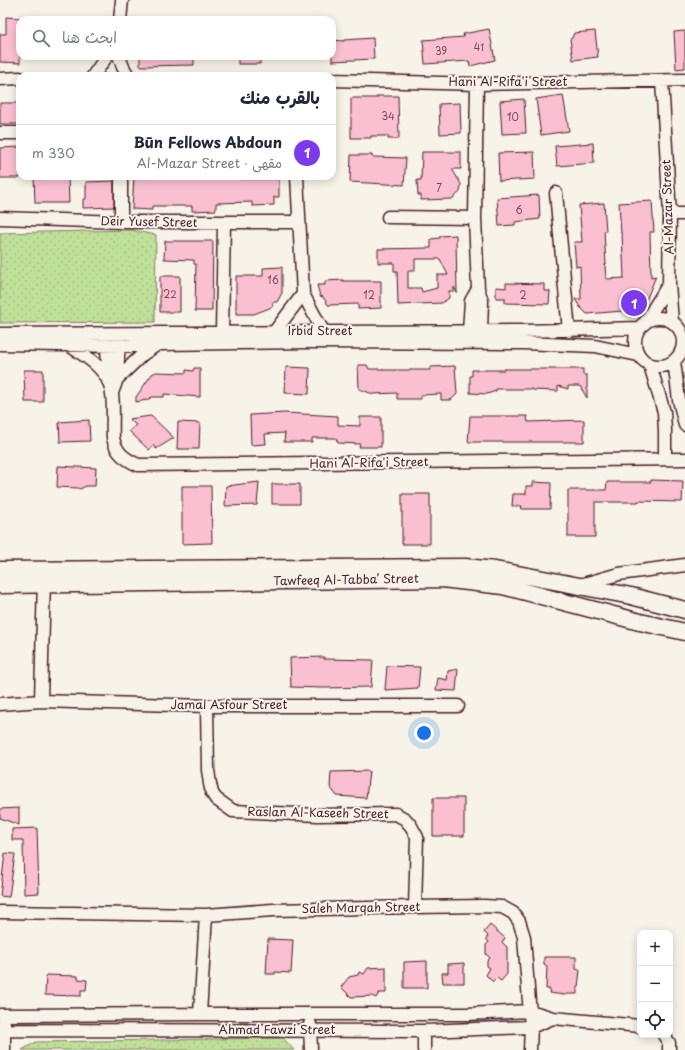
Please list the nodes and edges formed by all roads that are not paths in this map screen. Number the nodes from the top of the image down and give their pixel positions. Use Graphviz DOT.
graph roads {
  1 [pos="122,0"];
  2 [pos="120,16"];
  3 [pos="104,60"];
  4 [pos="120,60"];
  5 [pos="96,72"];
  6 [pos="126,72"];
  7 [pos="16,78"];
  8 [pos="0,79"];
  9 [pos="336,80"];
  10 [pos="685,80"];
  11 [pos="662,81"];
  12 [pos="477,84"];
  13 [pos="0,133"];
  14 [pos="16,133"];
  15 [pos="121,180"];
  16 [pos="297,180"];
  17 [pos="556,193"];
  18 [pos="670,214"];
  19 [pos="685,214"];
  20 [pos="388,217"];
  21 [pos="0,218"];
  22 [pos="475,218"];
  23 [pos="121,222"];
  24 [pos="299,222"];
  25 [pos="224,223"];
  26 [pos="669,284"];
  27 [pos="303,294"];
  28 [pos="672,322"];
  29 [pos="641,326"];
  30 [pos="275,331"];
  31 [pos="323,331"];
  32 [pos="475,331"];
  33 [pos="569,331"];
  34 [pos="222,332"];
  35 [pos="683,333"];
  36 [pos="0,334"];
  37 [pos="113,340"];
  38 [pos="0,344"];
  39 [pos="67,344"];
  40 [pos="159,344"];
  41 [pos="638,355"];
  42 [pos="679,359"];
  43 [pos="650,364"];
  44 [pos="112,380"];
  45 [pos="685,425"];
  46 [pos="665,459"];
  47 [pos="685,459"];
  48 [pos="685,565"];
  49 [pos="44,569"];
  50 [pos="0,570"];
  51 [pos="44,585"];
  52 [pos="577,585"];
  53 [pos="0,586"];
  54 [pos="646,600"];
  55 [pos="685,610"];
  56 [pos="640,622"];
  57 [pos="685,632"];
  58 [pos="41,701"];
  59 [pos="0,704"];
  60 [pos="207,706"];
  61 [pos="458,706"];
  62 [pos="415,907"];
  63 [pos="0,912"];
  64 [pos="206,915"];
  65 [pos="530,1010"];
  66 [pos="200,1014"];
  67 [pos="309,1014"];
  68 [pos="2,1016"];
  69 [pos="553,1018"];
  70 [pos="637,1026"];
  71 [pos="531,1027"];
  72 [pos="2,1030"];
  73 [pos="310,1030"];
  74 [pos="424,1031"];
  75 [pos="666,1038"];
  76 [pos="4,1050"];
  77 [pos="311,1050"];
  78 [pos="424,1050"];
  79 [pos="530,1050"];
  80 [pos="669,1050"];
  1 -- 2 [label="street"];
  3 -- 5 [label="street"];
  4 -- 6 [label="street"];
  7 -- 8 [label="street"];
  9 -- 12 [label="street, Hani Al-Rifa'i Street"];
  10 -- 11 [label="street, Hani Al-Rifa'i Street"];
  11 -- 12 [label="street, Hani Al-Rifa'i Street"];
  11 -- 18 [label="street, Al-Mazar Street"];
  12 -- 22 [label="street"];
  13 -- 14 [label="street"];
  15 -- 23 [label="street"];
  16 -- 24 [label="street"];
  17 -- 33 [label="street"];
  18 -- 19 [label="street"];
  18 -- 26 [label="street, Al-Mazar Street"];
  20 -- 22 [label="street"];
  21 -- 23 [label="street, Deir Yusef Street"];
  22 -- 32 [label="street"];
  23 -- 25 [label="street, Deir Yusef Street"];
  24 -- 25 [label="street, Deir Yusef Street"];
  24 -- 27 [label="street"];
  25 -- 34 [label="street"];
  26 -- 28 [label="street, Al-Mazar Street"];
  26 -- 29 [label="street"];
  27 -- 30 [label="street"];
  27 -- 31 [label="street"];
  28 -- 29 [label="street"];
  28 -- 35 [label="street"];
  29 -- 33 [label="street, Irbid Street"];
  29 -- 41 [label="street"];
  30 -- 31 [label="street, Irbid Street"];
  30 -- 34 [label="street, Irbid Street"];
  31 -- 32 [label="street, Irbid Street"];
  32 -- 33 [label="street, Irbid Street"];
  34 -- 37 [label="street, Irbid Street"];
  35 -- 42 [label="street"];
  36 -- 37 [label="street, Irbid Street"];
  37 -- 39 [label="street, Irbid Street"];
  37 -- 40 [label="street, Irbid Street"];
  37 -- 44 [label="street, Hani Al-Rifa'i Street"];
  38 -- 39 [label="street, Irbid Street"];
  39 -- 44 [label="street"];
  40 -- 41 [label="street, Irbid Street"];
  40 -- 44 [label="street, Hani Al-Rifa'i Street"];
  41 -- 43 [label="street"];
  42 -- 43 [label="street"];
  42 -- 45 [label="street"];
  43 -- 46 [label="street"];
  44 -- 46 [label="street, Hani Al-Rifa'i Street"];
  46 -- 47 [label="street, Hani Al-Rifa'i Street"];
  48 -- 52 [label="street"];
  49 -- 50 [label="street, Tawfeeq Al-Tabba’ Street"];
  49 -- 51 [label="street"];
  49 -- 52 [label="street, Tawfeeq Al-Tabba’ Street"];
  51 -- 53 [label="street, Tawfeeq Al-Tabba’ Street"];
  51 -- 56 [label="street, Tawfeeq Al-Tabba’ Street"];
  51 -- 58 [label="street"];
  52 -- 54 [label="street, Tawfeeq Al-Tabba’ Street"];
  54 -- 55 [label="street, Tawfeeq Al-Tabba’ Street"];
  54 -- 56 [label="street"];
  56 -- 57 [label="street, Tawfeeq Al-Tabba’ Street"];
  58 -- 59 [label="street, Jamal Asfour Street"];
  58 -- 60 [label="street, Jamal Asfour Street"];
  60 -- 61 [label="street, Jamal Asfour Street"];
  60 -- 62 [label="street, Raslan Al-Kaseeh Street"];
  62 -- 64 [label="street, Saleh Marqah Street"];
  62 -- 65 [label="street, Saleh Marqah Street"];
  63 -- 64 [label="street, Saleh Marqah Street"];
  64 -- 66 [label="street"];
  65 -- 67 [label="street, Ahmad Fawzi Street"];
  65 -- 69 [label="street, Ahmad Fawzi Street"];
  65 -- 71 [label="street, Saleh Marqah Street"];
  66 -- 67 [label="street, Ahmad Fawzi Street"];
  66 -- 68 [label="street, Ahmad Fawzi Street"];
  67 -- 73 [label="street"];
  68 -- 72 [label="street"];
  69 -- 70 [label="street, Ahmad Fawzi Street"];
  69 -- 71 [label="street, Ahmad Fawzi Street"];
  71 -- 74 [label="street, Ahmad Fawzi Street"];
  71 -- 79 [label="street, Saleh Marqah Street"];
  72 -- 73 [label="street, Ahmad Fawzi Street"];
  72 -- 76 [label="street"];
  73 -- 74 [label="street, Ahmad Fawzi Street"];
  73 -- 77 [label="street"];
  74 -- 78 [label="street"];
  75 -- 80 [label="street"];
}
